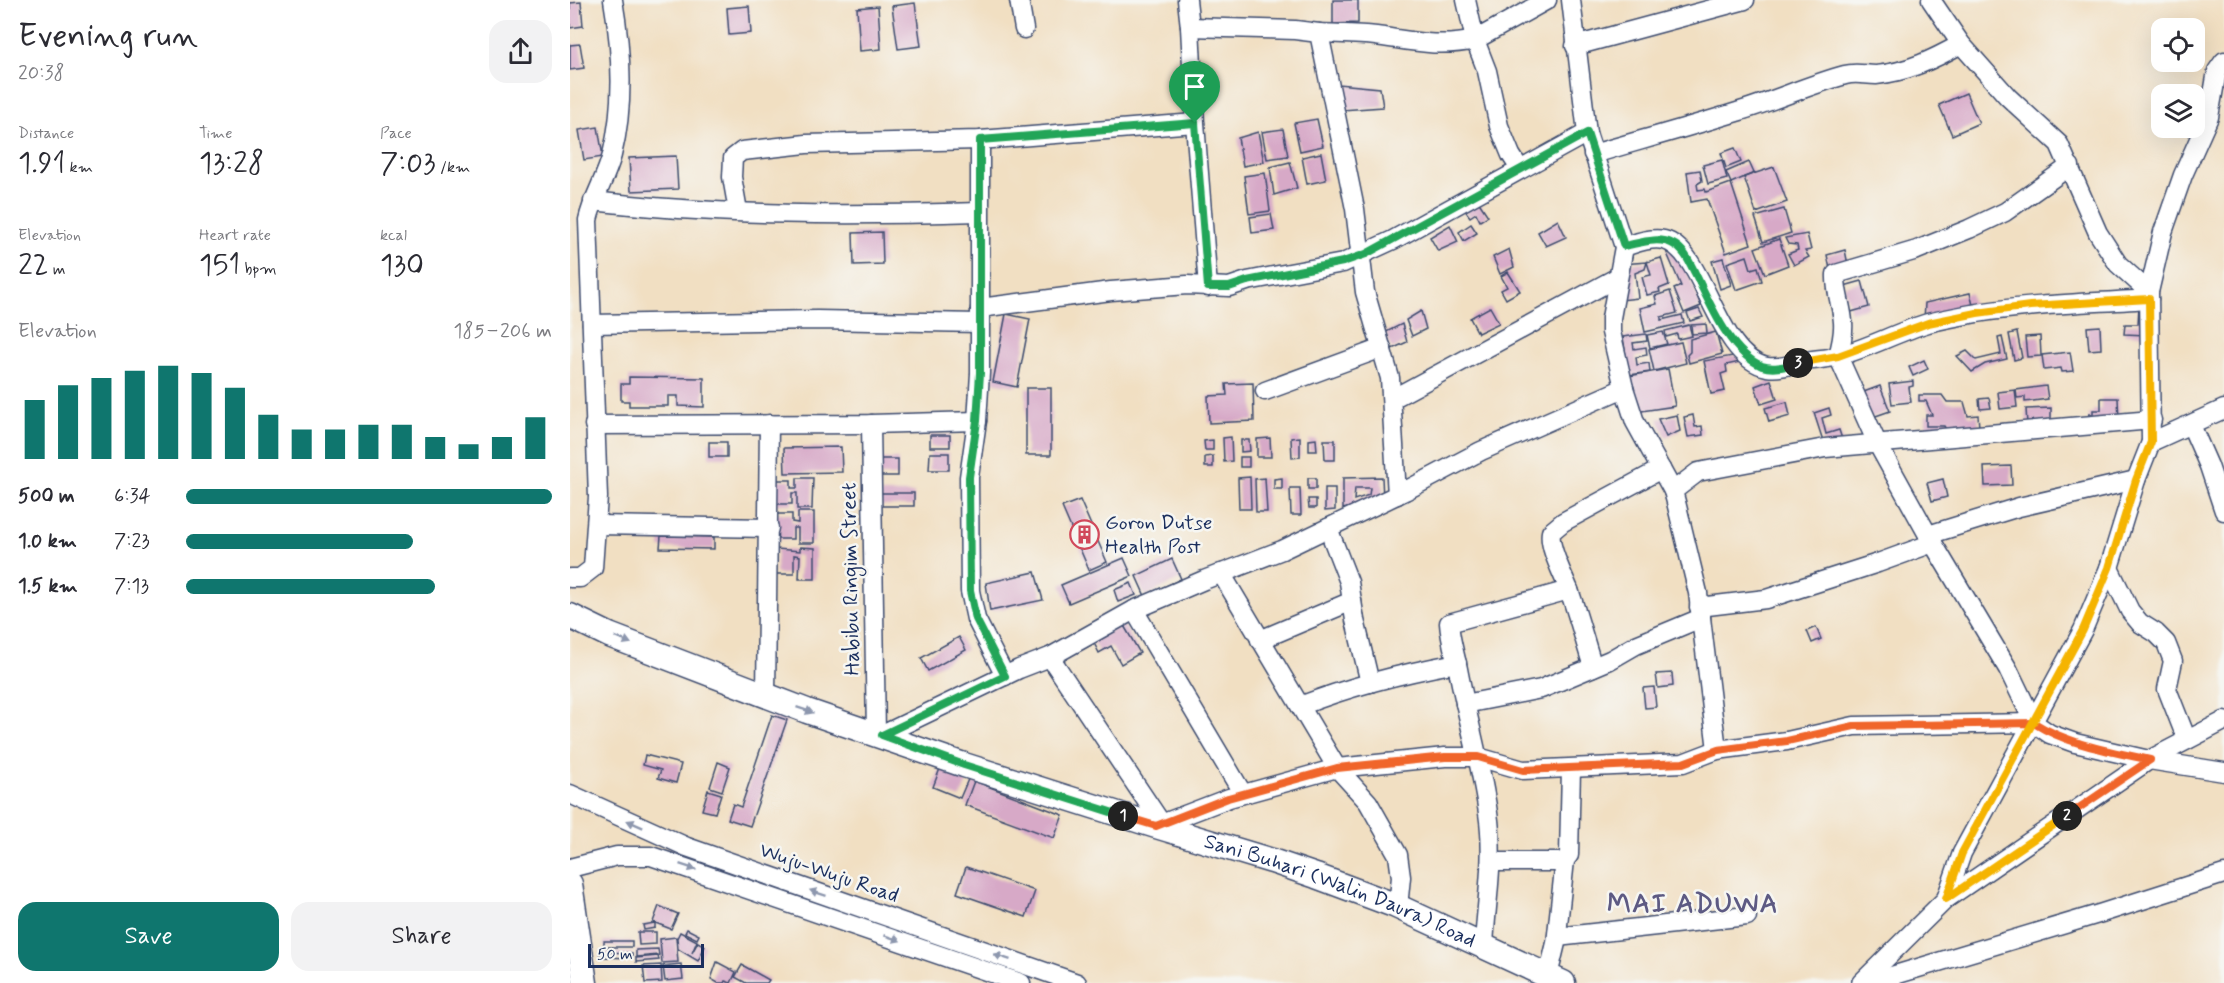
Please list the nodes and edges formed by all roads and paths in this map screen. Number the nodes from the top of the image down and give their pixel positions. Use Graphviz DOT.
graph roads {
  1 [pos="613,0"];
  2 [pos="1019,0"];
  3 [pos="1186,0"];
  4 [pos="1466,0"];
  5 [pos="1547,0"];
  6 [pos="1571,0"];
  7 [pos="1745,0"];
  8 [pos="1931,0"];
  9 [pos="1190,27"];
  10 [pos="1024,29"];
  11 [pos="1319,33"];
  12 [pos="1475,40"];
  13 [pos="1961,44"];
  14 [pos="1575,46"];
  15 [pos="2224,61"];
  16 [pos="1195,123"];
  17 [pos="1587,133"];
  18 [pos="980,140"];
  19 [pos="1593,154"];
  20 [pos="2070,166"];
  21 [pos="1520,169"];
  22 [pos="593,201"];
  23 [pos="738,211"];
  24 [pos="980,212"];
  25 [pos="1624,246"];
  26 [pos="1360,255"];
  27 [pos="1618,277"];
  28 [pos="1208,287"];
  29 [pos="2149,295"];
  30 [pos="980,316"];
  31 [pos="592,324"];
  32 [pos="1382,348"];
  33 [pos="1838,356"];
  34 [pos="1624,388"];
  35 [pos="1265,391"];
  36 [pos="1392,399"];
  37 [pos="2224,409"];
  38 [pos="2152,420"];
  39 [pos="977,421"];
  40 [pos="770,424"];
  41 [pos="871,424"];
  42 [pos="594,425"];
  43 [pos="2191,425"];
  44 [pos="2151,442"];
  45 [pos="1877,443"];
  46 [pos="1661,470"];
  47 [pos="2136,480"];
  48 [pos="1673,491"];
  49 [pos="1397,495"];
  50 [pos="2224,511"];
  51 [pos="597,525"];
  52 [pos="770,528"];
  53 [pos="1328,528"];
  54 [pos="1930,539"];
  55 [pos="2109,568"];
  56 [pos="1221,573"];
  57 [pos="570,578"];
  58 [pos="1569,590"];
  59 [pos="1352,601"];
  60 [pos="1134,610"];
  61 [pos="1700,613"];
  62 [pos="570,616"];
  63 [pos="1260,640"];
  64 [pos="1050,657"];
  65 [pos="1457,663"];
  66 [pos="1593,668"];
  67 [pos="1005,676"];
  68 [pos="1370,683"];
  69 [pos="766,696"];
  70 [pos="1465,704"];
  71 [pos="1300,706"];
  72 [pos="2224,721"];
  73 [pos="2034,723"];
  74 [pos="879,735"];
  75 [pos="2187,740"];
  76 [pos="1718,750"];
  77 [pos="1478,757"];
  78 [pos="2150,760"];
  79 [pos="1337,768"];
  80 [pos="1571,769"];
  81 [pos="2224,772"];
  82 [pos="570,794"];
  83 [pos="1243,794"];
  84 [pos="1159,825"];
  85 [pos="1565,860"];
  86 [pos="1491,862"];
  87 [pos="570,868"];
  88 [pos="2224,874"];
  89 [pos="570,884"];
  90 [pos="1946,899"];
  91 [pos="1398,907"];
  92 [pos="1747,916"];
  93 [pos="1557,937"];
  94 [pos="1484,946"];
  95 [pos="1555,980"];
  96 [pos="585,983"];
  97 [pos="1021,983"];
  98 [pos="1077,983"];
  99 [pos="1862,983"];
  100 [pos="1868,983"];
  1 -- 22 [label="street"];
  2 -- 10 [label="street"];
  3 -- 9 [label="street"];
  4 -- 12 [label="street"];
  5 -- 12 [label="street"];
  6 -- 14 [label="street"];
  7 -- 14 [label="street"];
  8 -- 13 [label="street"];
  9 -- 11 [label="street"];
  9 -- 16 [label="street"];
  11 -- 12 [label="street"];
  11 -- 26 [label="street"];
  12 -- 21 [label="street"];
  13 -- 19 [label="street"];
  13 -- 20 [label="street"];
  14 -- 17 [label="street"];
  15 -- 29 [label="street"];
  16 -- 18 [label="street"];
  16 -- 28 [label="street"];
  17 -- 19 [label="street"];
  17 -- 21 [label="street"];
  18 -- 23 [label="street"];
  18 -- 24 [label="street"];
  19 -- 25 [label="street"];
  20 -- 29 [label="street"];
  20 -- 33 [label="street"];
  21 -- 26 [label="street"];
  22 -- 23 [label="street"];
  22 -- 31 [label="street"];
  23 -- 24 [label="street"];
  24 -- 30 [label="street"];
  25 -- 27 [label="street"];
  25 -- 33 [label="street"];
  26 -- 28 [label="street"];
  26 -- 32 [label="street"];
  27 -- 34 [label="street"];
  27 -- 36 [label="street"];
  28 -- 30 [label="street"];
  29 -- 33 [label="street"];
  29 -- 38 [label="street"];
  30 -- 31 [label="street"];
  30 -- 39 [label="street"];
  31 -- 42 [label="street"];
  32 -- 35 [label="street"];
  32 -- 36 [label="street"];
  33 -- 45 [label="street"];
  34 -- 46 [label="street"];
  34 -- 49 [label="street"];
  36 -- 49 [label="street"];
  37 -- 43 [label="street"];
  38 -- 44 [label="street"];
  38 -- 45 [label="street"];
  39 -- 41 [label="street"];
  39 -- 67 [label="street"];
  40 -- 41 [label="street"];
  40 -- 42 [label="street"];
  40 -- 52 [label="street"];
  41 -- 74 [label="street, Habibu Ringim Street"];
  42 -- 51 [label="street"];
  43 -- 44 [label="street"];
  43 -- 50 [label="street"];
  44 -- 47 [label="street"];
  45 -- 48 [label="street"];
  45 -- 54 [label="street"];
  46 -- 48 [label="street"];
  46 -- 58 [label="street"];
  47 -- 54 [label="street"];
  47 -- 55 [label="street"];
  48 -- 61 [label="street"];
  49 -- 53 [label="street"];
  51 -- 52 [label="street"];
  51 -- 57 [label="street"];
  52 -- 69 [label="street"];
  53 -- 56 [label="street"];
  53 -- 59 [label="street"];
  54 -- 61 [label="street"];
  54 -- 73 [label="street"];
  55 -- 73 [label="street"];
  55 -- 75 [label="street"];
  56 -- 60 [label="street"];
  56 -- 63 [label="street"];
  58 -- 65 [label="street"];
  58 -- 66 [label="street"];
  59 -- 63 [label="street"];
  59 -- 68 [label="street"];
  60 -- 64 [label="street"];
  60 -- 83 [label="street"];
  61 -- 66 [label="street"];
  61 -- 76 [label="street"];
  62 -- 69 [label="street, Sani Buhari (Walin Daura) Road, one-way"];
  63 -- 71 [label="street"];
  64 -- 67 [label="street"];
  64 -- 84 [label="street"];
  65 -- 68 [label="street"];
  65 -- 70 [label="street"];
  66 -- 70 [label="street"];
  67 -- 74 [label="street"];
  68 -- 71 [label="street"];
  69 -- 74 [label="street, Sani Buhari (Walin Daura) Road, one-way"];
  70 -- 77 [label="street"];
  71 -- 79 [label="street"];
  72 -- 75 [label="street"];
  73 -- 76 [label="street"];
  73 -- 78 [label="street"];
  73 -- 90 [label="street"];
  74 -- 84 [label="street, Sani Buhari (Walin Daura) Road"];
  75 -- 78 [label="street"];
  76 -- 80 [label="street"];
  77 -- 79 [label="street"];
  77 -- 80 [label="street"];
  77 -- 86 [label="street"];
  78 -- 81 [label="street"];
  78 -- 90 [label="street"];
  79 -- 83 [label="street"];
  79 -- 91 [label="street"];
  80 -- 85 [label="street"];
  98 -- 82 [label="street, Wuju-Wuju Road, one-way"];
  83 -- 84 [label="street"];
  84 -- 91 [label="street, Sani Buhari (Walin Daura) Road"];
  85 -- 86 [label="street"];
  85 -- 93 [label="street"];
  86 -- 94 [label="street"];
  87 -- 97 [label="street, Wuju-Wuju Road, one-way"];
  88 -- 100 [label="street"];
  89 -- 96 [label="street"];
  90 -- 99 [label="street"];
  91 -- 94 [label="street, Sani Buhari (Walin Daura) Road"];
  92 -- 93 [label="street"];
  93 -- 95 [label="street"];
  94 -- 95 [label="street, Sani Buhari (Walin Daura) Road"];
}
